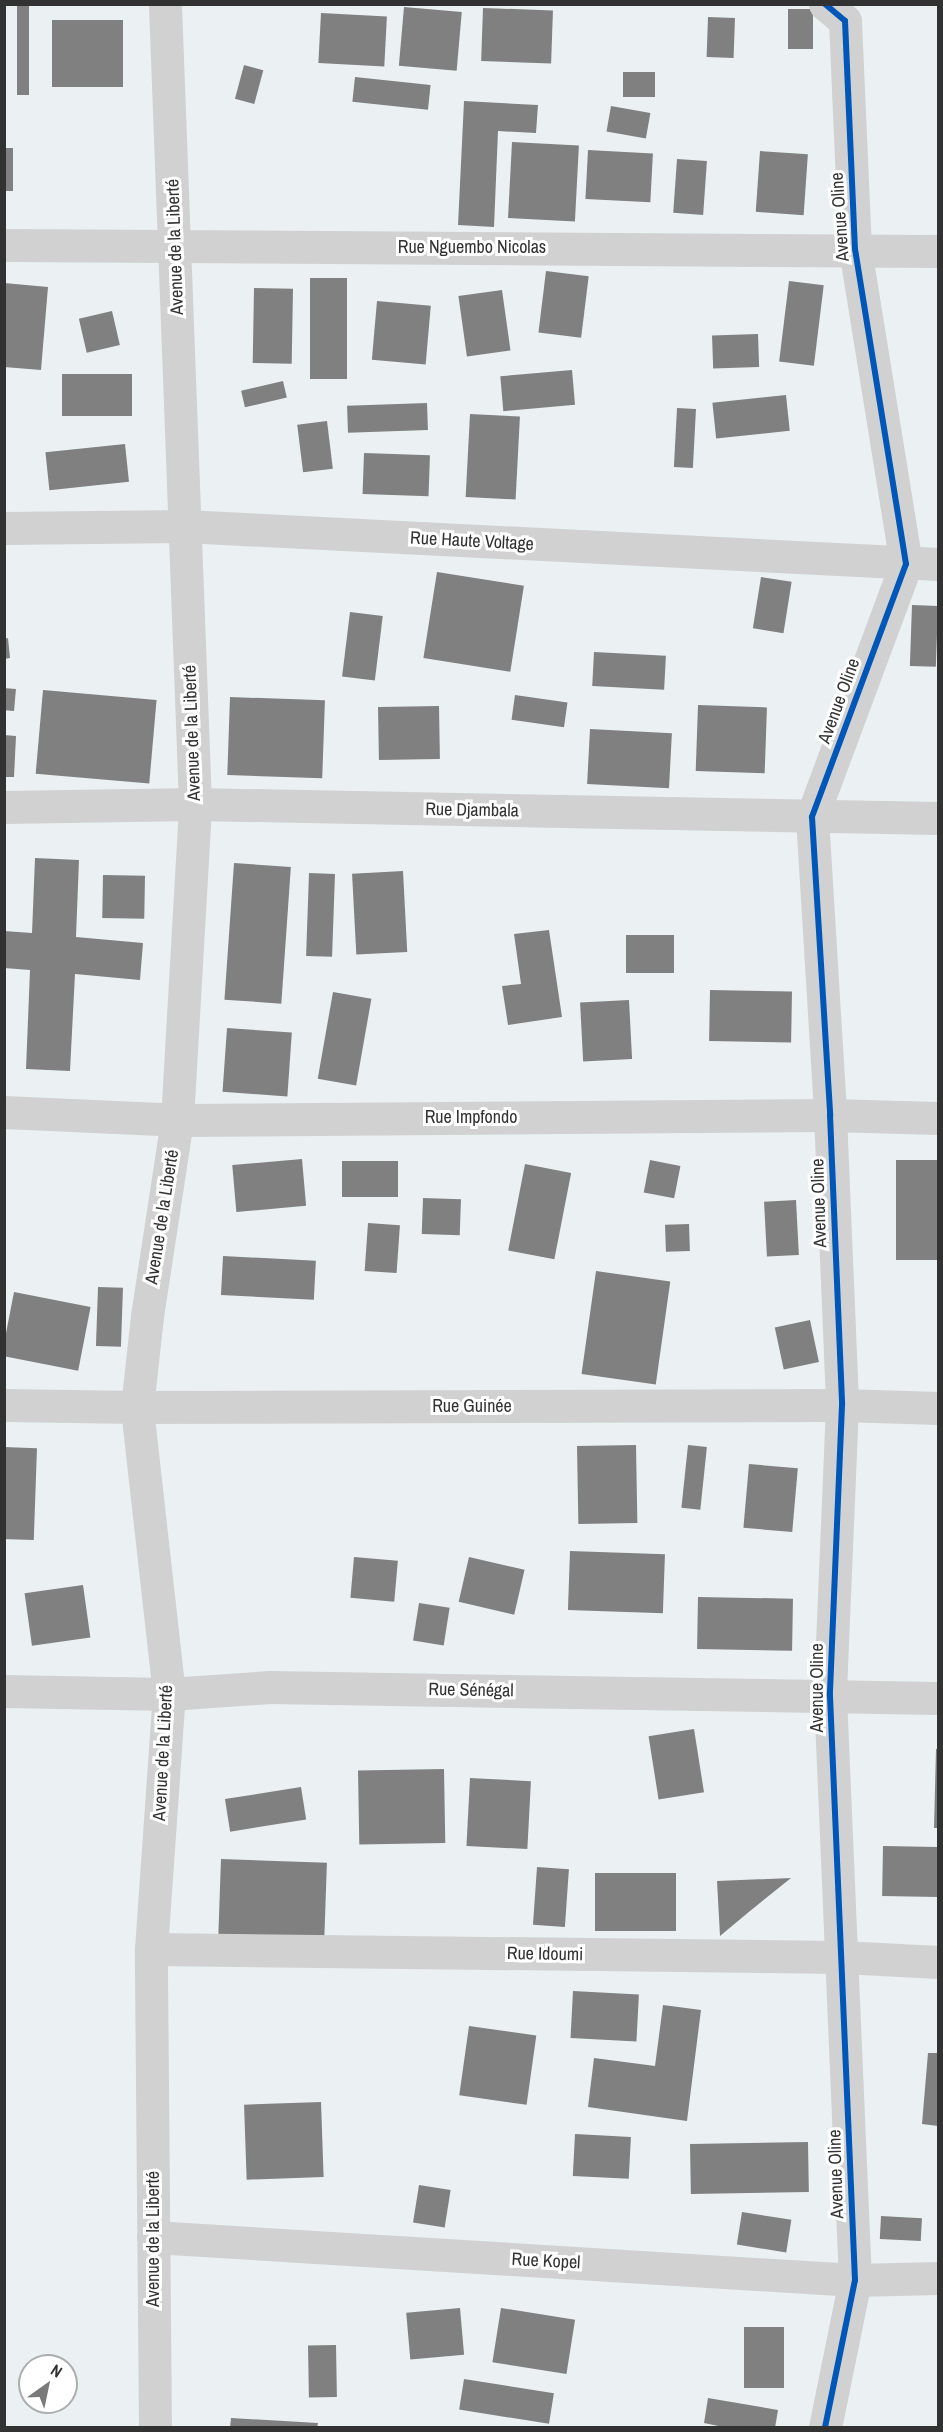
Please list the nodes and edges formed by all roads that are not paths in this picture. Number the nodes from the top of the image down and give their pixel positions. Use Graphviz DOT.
graph roads {
  1 [pos="165,4"];
  2 [pos="825,4"];
  3 [pos="4,245"];
  4 [pos="176,245"];
  5 [pos="855,249"];
  6 [pos="939,251"];
  7 [pos="184,526"];
  8 [pos="4,528"];
  9 [pos="906,564"];
  10 [pos="939,564"];
  11 [pos="195,804"];
  12 [pos="4,807"];
  13 [pos="812,817"];
  14 [pos="939,818"];
  15 [pos="4,1112"];
  16 [pos="830,1115"];
  17 [pos="939,1118"];
  18 [pos="177,1120"];
  19 [pos="4,1405"];
  20 [pos="842,1405"];
  21 [pos="137,1407"];
  22 [pos="939,1408"];
  23 [pos="4,1690"];
  24 [pos="169,1694"];
  25 [pos="830,1696"];
  26 [pos="939,1698"];
  27 [pos="151,1949"];
  28 [pos="842,1957"];
  29 [pos="939,1962"];
  30 [pos="153,2237"];
  31 [pos="939,2278"];
  32 [pos="855,2280"];
  33 [pos="154,2427"];
  34 [pos="825,2427"];
  1 -- 4 [label="street, Avenue de la Liberté"];
  2 -- 5 [label="street, Avenue Oline"];
  3 -- 4 [label="street, Rue Nguembo Nicolas"];
  4 -- 5 [label="street, Rue Nguembo Nicolas"];
  4 -- 7 [label="street, Avenue de la Liberté"];
  5 -- 6 [label="street, Rue Nguembo Nicolas"];
  5 -- 9 [label="street, Avenue Oline"];
  7 -- 8 [label="street, Rue Haute Voltage"];
  7 -- 9 [label="street, Rue Haute Voltage"];
  7 -- 11 [label="street, Avenue de la Liberté"];
  9 -- 10 [label="street, Rue Haute Voltage"];
  9 -- 13 [label="street, Avenue Oline"];
  11 -- 12 [label="street, Rue Djambala"];
  11 -- 13 [label="street, Rue Djambala"];
  11 -- 18 [label="street, Avenue de la Liberté"];
  13 -- 14 [label="street, Rue Djambala"];
  13 -- 16 [label="street, Avenue Oline"];
  15 -- 18 [label="street, Rue Impfondo"];
  16 -- 17 [label="street, Rue Impfondo"];
  16 -- 18 [label="street, Rue Impfondo"];
  16 -- 20 [label="street, Avenue Oline"];
  18 -- 21 [label="street, Avenue de la Liberté"];
  19 -- 21 [label="street, Rue Guinée"];
  20 -- 21 [label="street, Rue Guinée"];
  20 -- 22 [label="street, Rue Guinée"];
  20 -- 25 [label="street, Avenue Oline"];
  21 -- 24 [label="street, Avenue de la Liberté"];
  23 -- 24 [label="street, Rue Sénégal"];
  24 -- 25 [label="street, Rue Sénégal"];
  24 -- 27 [label="street, Avenue de la Liberté"];
  25 -- 26 [label="street, Rue Sénégal"];
  25 -- 28 [label="street, Avenue Oline"];
  27 -- 28 [label="street, Rue Idoumi"];
  27 -- 30 [label="street, Avenue de la Liberté"];
  28 -- 29 [label="street, Rue Idoumi"];
  28 -- 32 [label="street, Avenue Oline"];
  30 -- 32 [label="street, Rue Kopel"];
  30 -- 33 [label="street, Avenue de la Liberté"];
  31 -- 32 [label="street, Rue Kopel"];
  32 -- 34 [label="street, Avenue Oline"];
}
